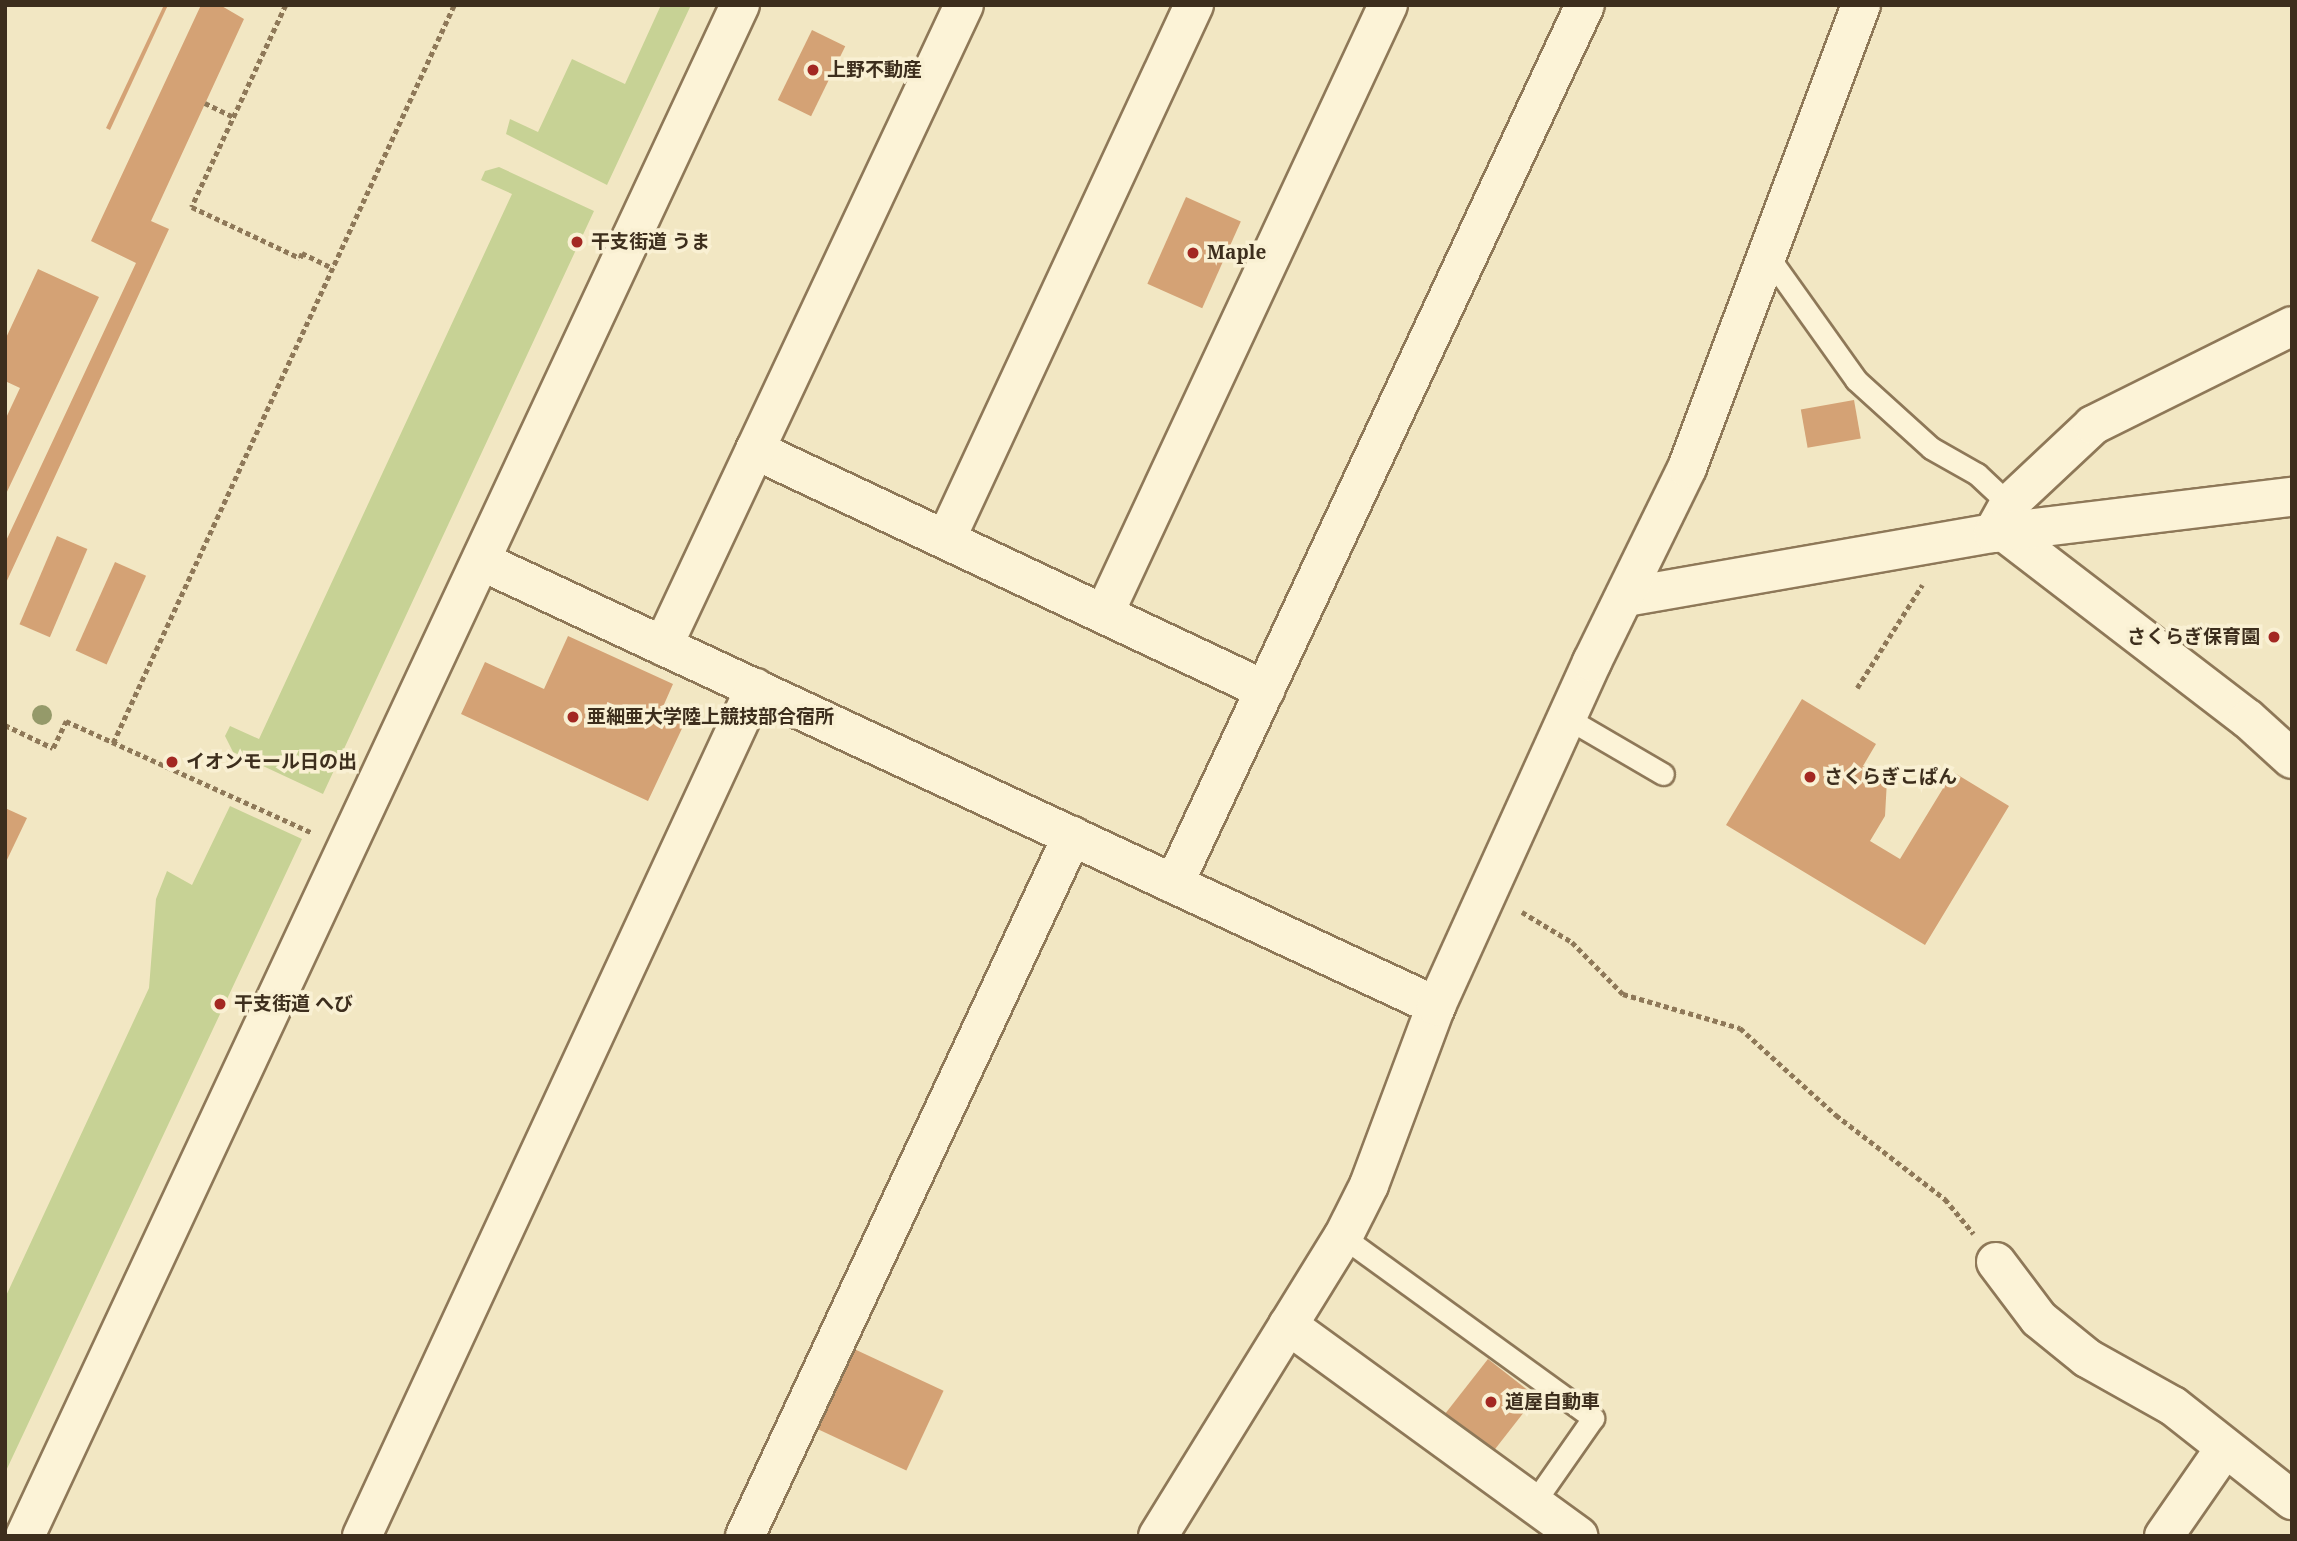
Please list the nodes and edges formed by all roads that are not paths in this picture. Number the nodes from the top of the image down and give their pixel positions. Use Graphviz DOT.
graph roads {
  1 [pos="740,5"];
  2 [pos="964,5"];
  3 [pos="1194,5"];
  4 [pos="1388,5"];
  5 [pos="1585,5"];
  6 [pos="1861,5"];
  7 [pos="1768,255"];
  8 [pos="2292,326"];
  9 [pos="755,450"];
  10 [pos="2292,497"];
  11 [pos="2002,523"];
  12 [pos="946,539"];
  13 [pos="481,561"];
  14 [pos="1626,597"];
  15 [pos="1104,614"];
  16 [pos="663,646"];
  17 [pos="755,688"];
  18 [pos="1265,690"];
  19 [pos="1567,718"];
  20 [pos="2292,760"];
  21 [pos="1663,774"];
  22 [pos="1072,836"];
  23 [pos="1174,884"];
  24 [pos="1436,1006"];
  25 [pos="1343,1237"];
  26 [pos="1996,1262"];
  27 [pos="1288,1325"];
  28 [pos="2225,1448"];
  29 [pos="2292,1500"];
  30 [pos="1535,1501"];
  31 [pos="25,1536"];
  32 [pos="362,1536"];
  33 [pos="746,1536"];
  34 [pos="1158,1536"];
  35 [pos="1578,1536"];
  36 [pos="2164,1536"];
  1 -- 13 [label="street"];
  2 -- 9 [label="street"];
  3 -- 12 [label="street"];
  4 -- 15 [label="street"];
  5 -- 18 [label="street"];
  6 -- 7 [label="street"];
  7 -- 11 [label="lane"];
  7 -- 14 [label="street"];
  8 -- 11 [label="street"];
  9 -- 12 [label="street"];
  9 -- 16 [label="street"];
  10 -- 11 [label="street"];
  11 -- 14 [label="street"];
  11 -- 20 [label="street"];
  12 -- 15 [label="street"];
  13 -- 16 [label="street"];
  13 -- 31 [label="street"];
  14 -- 19 [label="street"];
  15 -- 18 [label="street"];
  16 -- 17 [label="street"];
  17 -- 22 [label="street"];
  17 -- 32 [label="street"];
  18 -- 23 [label="street"];
  19 -- 21 [label="lane"];
  19 -- 24 [label="street"];
  22 -- 23 [label="street"];
  22 -- 33 [label="street"];
  23 -- 24 [label="street"];
  24 -- 25 [label="street"];
  25 -- 27 [label="street"];
  25 -- 30 [label="lane"];
  26 -- 28 [label="street"];
  27 -- 30 [label="street"];
  27 -- 34 [label="street"];
  28 -- 29 [label="street"];
  28 -- 36 [label="street"];
  30 -- 35 [label="street"];
}
